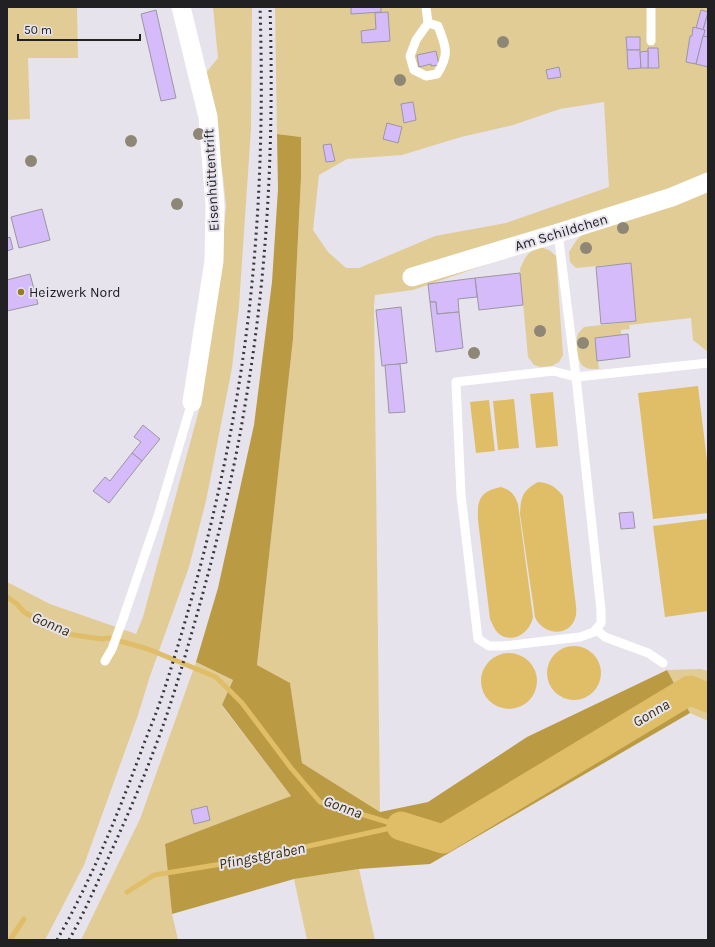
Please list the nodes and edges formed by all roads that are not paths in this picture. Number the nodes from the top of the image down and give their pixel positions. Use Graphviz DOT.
graph roads {
  1 [pos="181,7"];
  2 [pos="426,7"];
  3 [pos="651,7"];
  4 [pos="428,23"];
  5 [pos="651,41"];
  6 [pos="708,182"];
  7 [pos="558,233"];
  8 [pos="412,277"];
  9 [pos="708,363"];
  10 [pos="576,377"];
  11 [pos="192,402"];
  12 [pos="596,629"];
  13 [pos="105,661"];
  14 [pos="663,663"];
  1 -- 11 [label="street, Eisenhüttentrift"];
  2 -- 4 [label="lane"];
  3 -- 5 [label="lane"];
  4 -- 4 [label="lane"];
  6 -- 7 [label="street, Am Schildchen"];
  7 -- 8 [label="street, Am Schildchen"];
  7 -- 10 [label="lane"];
  9 -- 10 [label="lane"];
  10 -- 12 [label="lane"];
  10 -- 12 [label="lane"];
  11 -- 13 [label="lane"];
  12 -- 14 [label="lane"];
}
